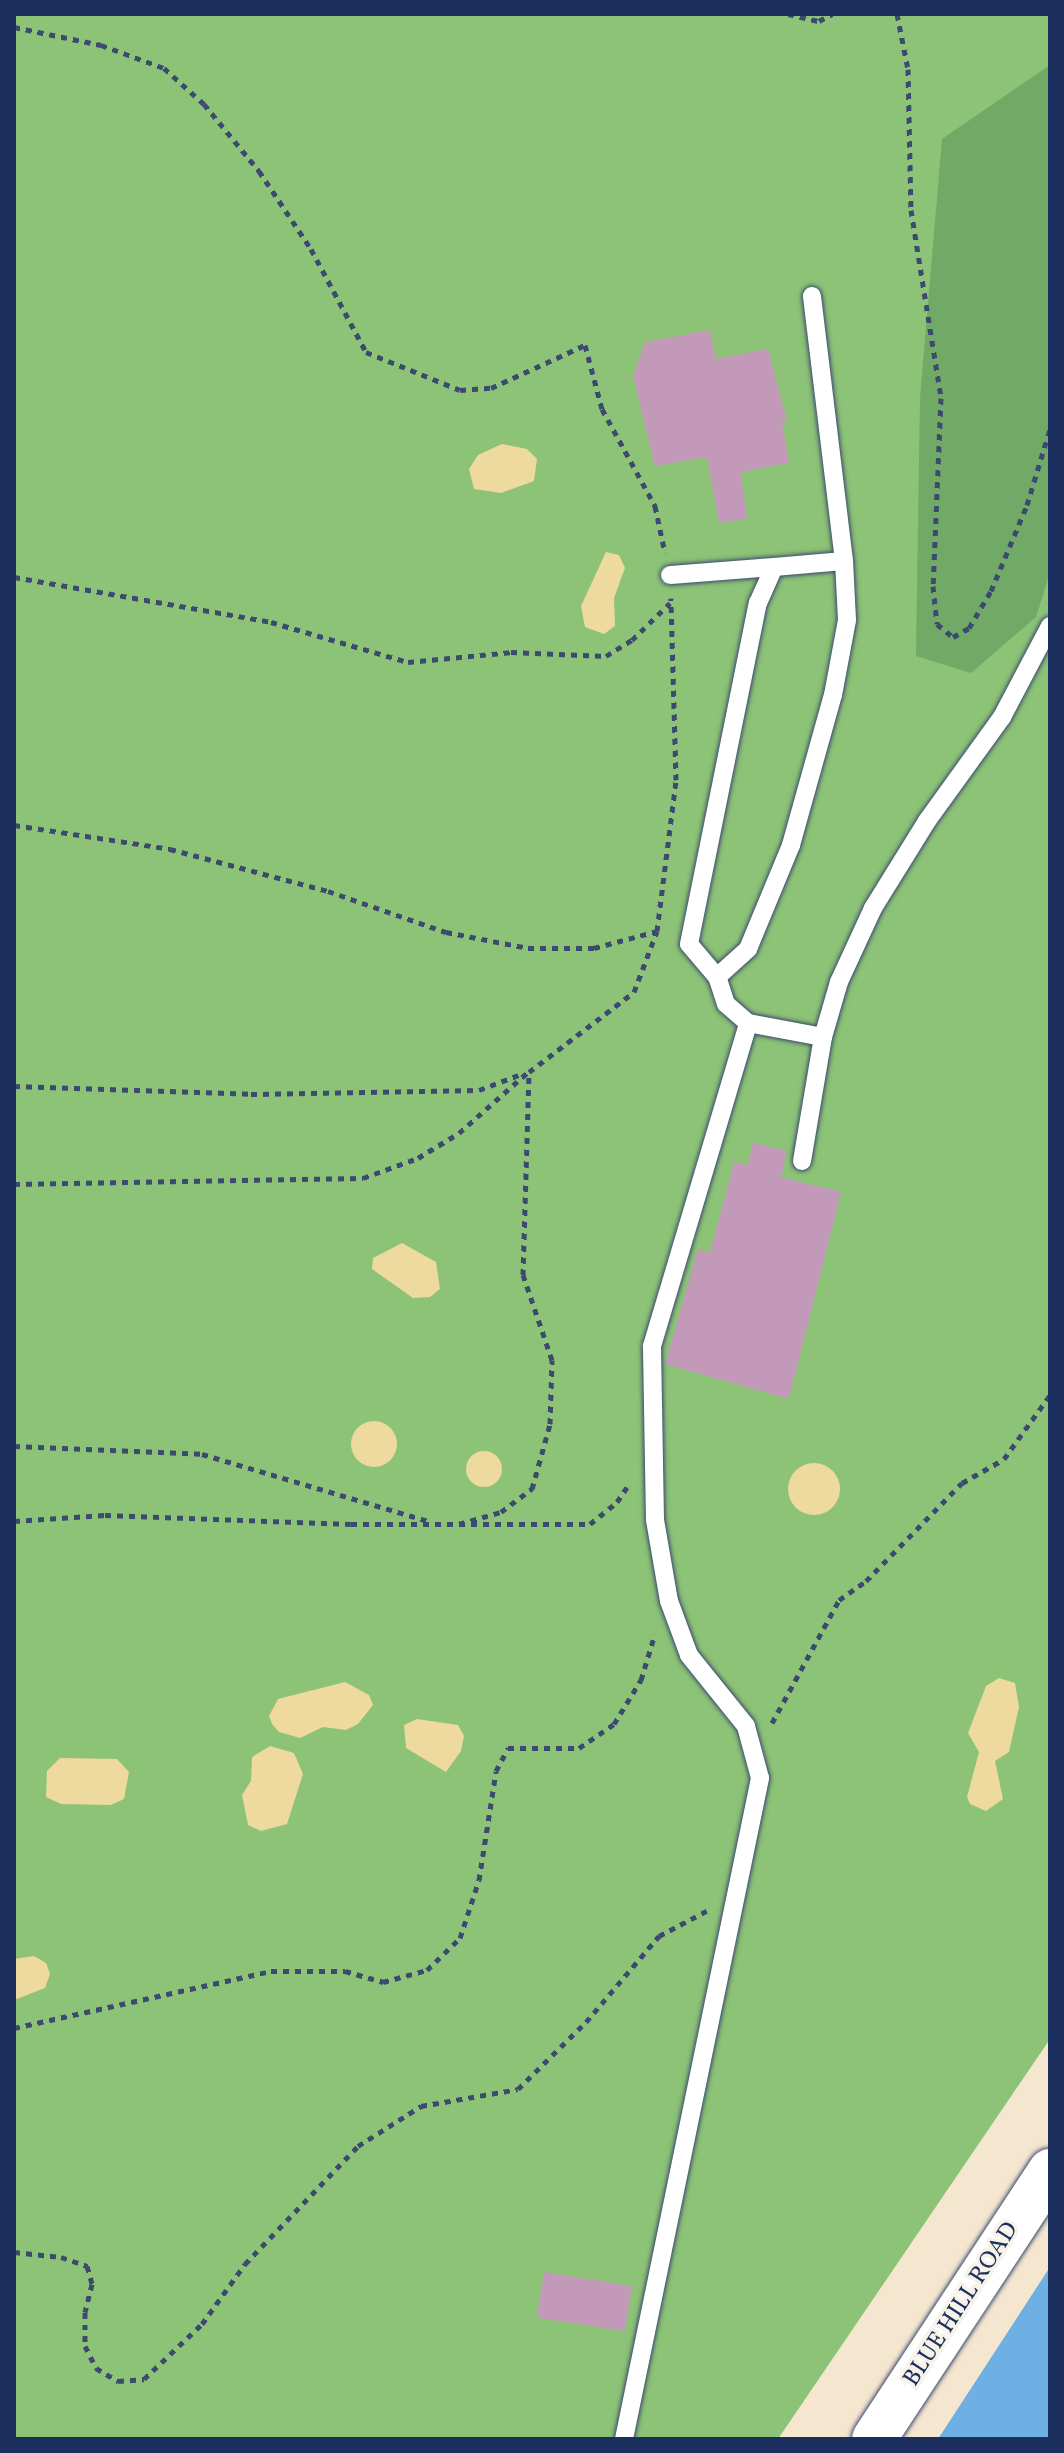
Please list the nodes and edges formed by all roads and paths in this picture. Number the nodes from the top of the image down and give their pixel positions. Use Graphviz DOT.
graph roads {
  1 [pos="788,14"];
  2 [pos="832,14"];
  3 [pos="897,14"];
  4 [pos="14,27"];
  5 [pos="812,296"];
  6 [pos="1050,429"];
  7 [pos="844,561"];
  8 [pos="774,567"];
  9 [pos="670,575"];
  10 [pos="14,577"];
  11 [pos="671,602"];
  12 [pos="1050,626"];
  13 [pos="14,825"];
  14 [pos="657,931"];
  15 [pos="717,977"];
  16 [pos="748,1023"];
  17 [pos="823,1037"];
  18 [pos="529,1072"];
  19 [pos="14,1086"];
  20 [pos="802,1161"];
  21 [pos="14,1184"];
  22 [pos="1050,1395"];
  23 [pos="14,1446"];
  24 [pos="637,1471"];
  25 [pos="14,1521"];
  26 [pos="440,1524"];
  27 [pos="459,1524"];
  28 [pos="659,1619"];
  29 [pos="757,1767"];
  30 [pos="714,1907"];
  31 [pos="14,2028"];
  32 [pos="1050,2171"];
  33 [pos="14,2252"];
  34 [pos="624,2439"];
  35 [pos="874,2439"];
  1 -- 2 [label="path"];
  3 -- 6 [label="path"];
  4 -- 9 [label="path"];
  5 -- 7 [label="lane"];
  7 -- 8 [label="lane"];
  7 -- 15 [label="lane"];
  8 -- 9 [label="lane"];
  8 -- 15 [label="lane"];
  9 -- 11 [label="path"];
  10 -- 11 [label="path"];
  11 -- 14 [label="path"];
  12 -- 17 [label="lane"];
  13 -- 14 [label="path"];
  14 -- 18 [label="path"];
  15 -- 16 [label="lane"];
  16 -- 17 [label="lane"];
  16 -- 29 [label="lane"];
  17 -- 20 [label="lane"];
  18 -- 19 [label="path"];
  18 -- 21 [label="path"];
  18 -- 27 [label="path"];
  22 -- 29 [label="path"];
  23 -- 26 [label="path"];
  24 -- 27 [label="path"];
  25 -- 26 [label="path"];
  26 -- 27 [label="path"];
  28 -- 31 [label="path"];
  29 -- 34 [label="lane"];
  30 -- 33 [label="path"];
  32 -- 35 [label="street, BLUE HILL ROAD"];
}
